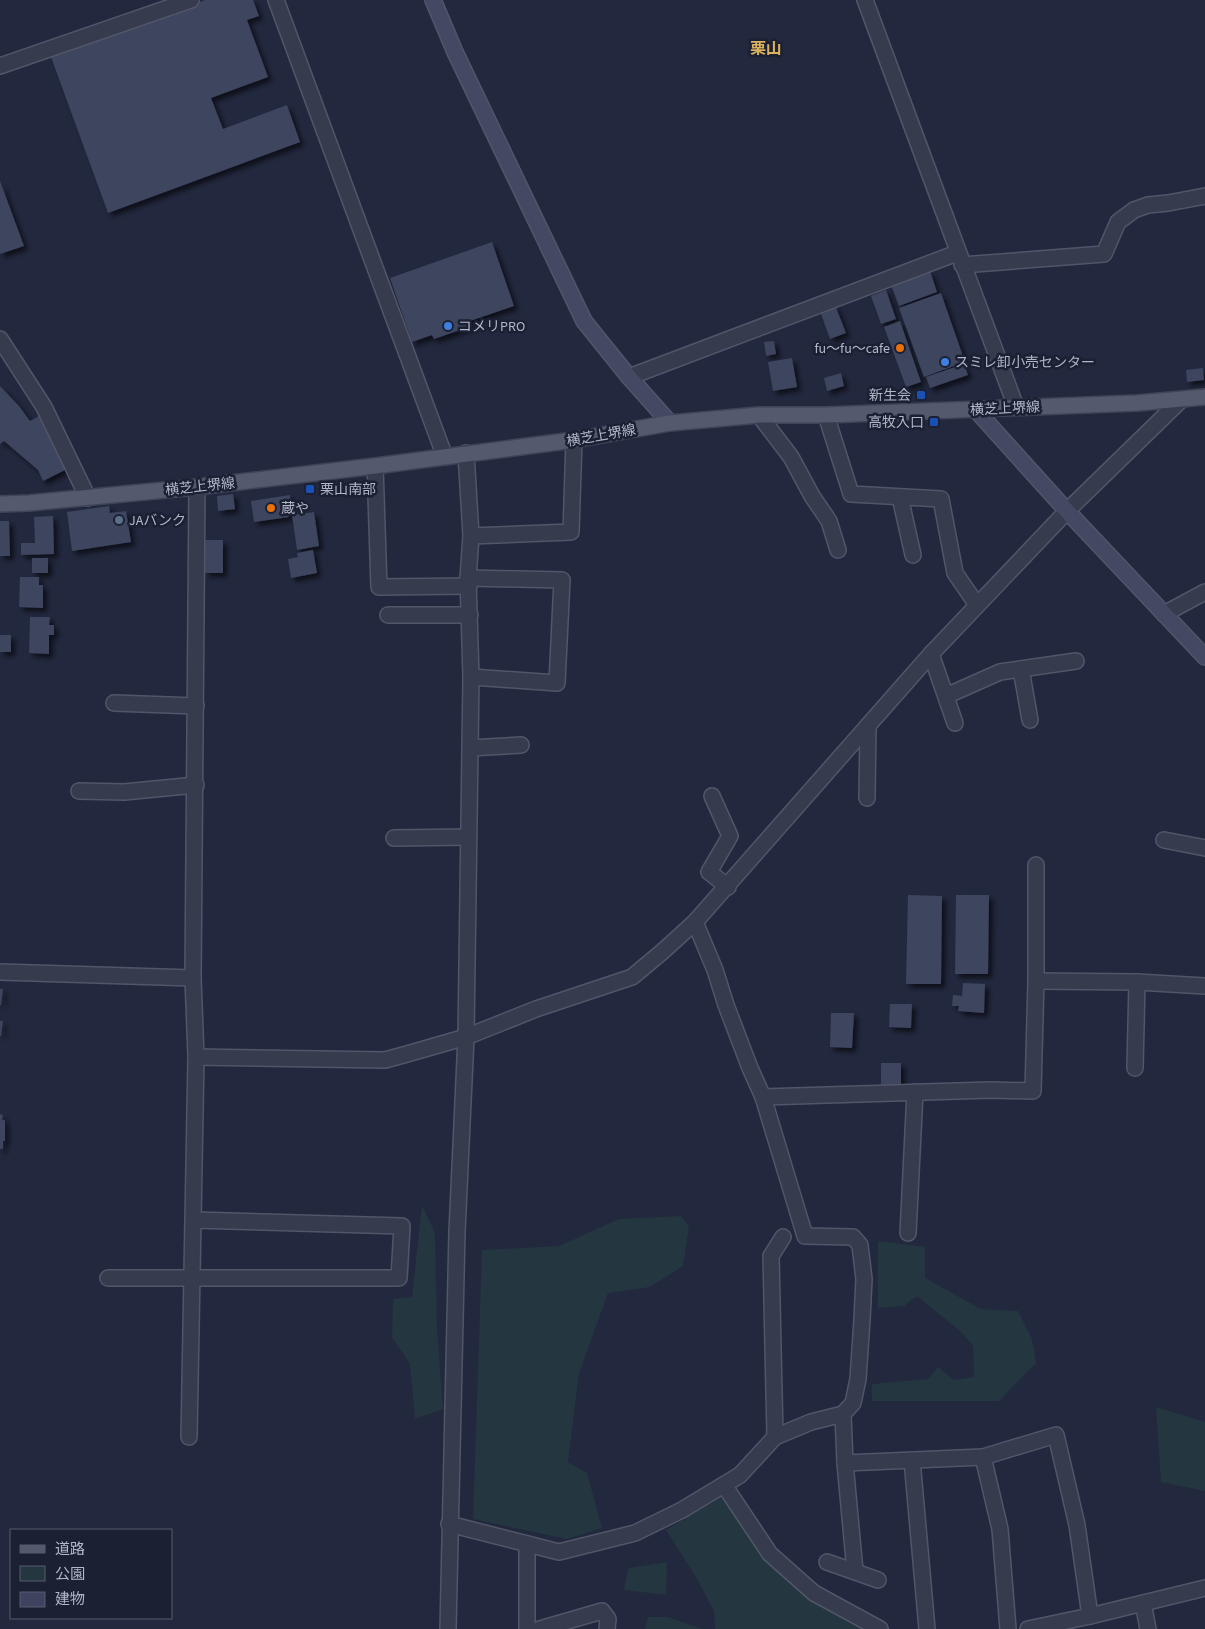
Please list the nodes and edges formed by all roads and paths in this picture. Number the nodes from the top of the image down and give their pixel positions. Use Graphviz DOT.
graph roads {
  1 [pos="192,0"];
  2 [pos="276,0"];
  3 [pos="433,0"];
  4 [pos="865,0"];
  5 [pos="0,66"];
  6 [pos="1205,196"];
  7 [pos="960,259"];
  8 [pos="0,339"];
  9 [pos="629,377"];
  10 [pos="1205,397"];
  11 [pos="1181,400"];
  12 [pos="1016,407"];
  13 [pos="975,409"];
  14 [pos="759,415"];
  15 [pos="826,415"];
  16 [pos="670,423"];
  17 [pos="574,440"];
  18 [pos="466,454"];
  19 [pos="445,457"];
  20 [pos="375,466"];
  21 [pos="197,487"];
  22 [pos="900,497"];
  23 [pos="88,498"];
  24 [pos="0,504"];
  25 [pos="1067,511"];
  26 [pos="471,536"];
  27 [pos="838,550"];
  28 [pos="913,555"];
  29 [pos="469,582"];
  30 [pos="1205,592"];
  31 [pos="977,605"];
  32 [pos="1164,614"];
  33 [pos="388,615"];
  34 [pos="470,615"];
  35 [pos="931,654"];
  36 [pos="1205,657"];
  37 [pos="1076,661"];
  38 [pos="1021,669"];
  39 [pos="471,677"];
  40 [pos="946,696"];
  41 [pos="114,703"];
  42 [pos="196,706"];
  43 [pos="1030,720"];
  44 [pos="955,723"];
  45 [pos="868,726"];
  46 [pos="521,745"];
  47 [pos="470,748"];
  48 [pos="196,785"];
  49 [pos="80,791"];
  50 [pos="712,796"];
  51 [pos="867,798"];
  52 [pos="468,837"];
  53 [pos="394,838"];
  54 [pos="1164,840"];
  55 [pos="1205,848"];
  56 [pos="1036,865"];
  57 [pos="728,887"];
  58 [pos="695,922"];
  59 [pos="0,972"];
  60 [pos="193,978"];
  61 [pos="1036,982"];
  62 [pos="1137,982"];
  63 [pos="1205,986"];
  64 [pos="466,1037"];
  65 [pos="196,1058"];
  66 [pos="1135,1068"];
  67 [pos="915,1092"];
  68 [pos="763,1096"];
  69 [pos="194,1220"];
  70 [pos="908,1233"];
  71 [pos="783,1237"];
  72 [pos="108,1278"];
  73 [pos="193,1278"];
  74 [pos="843,1414"];
  75 [pos="189,1437"];
  76 [pos="775,1437"];
  77 [pos="983,1457"];
  78 [pos="912,1460"];
  79 [pos="846,1463"];
  80 [pos="724,1485"];
  81 [pos="449,1524"];
  82 [pos="527,1544"];
  83 [pos="827,1562"];
  84 [pos="855,1571"];
  85 [pos="878,1580"];
  86 [pos="1205,1588"];
  87 [pos="1142,1603"];
  88 [pos="1090,1616"];
  89 [pos="448,1629"];
  90 [pos="527,1629"];
  91 [pos="540,1629"];
  92 [pos="607,1629"];
  93 [pos="880,1629"];
  94 [pos="927,1629"];
  95 [pos="1008,1629"];
  96 [pos="1028,1629"];
  97 [pos="1148,1629"];
  1 -- 5 [label="street"];
  2 -- 19 [label="street"];
  3 -- 9 [label="street"];
  4 -- 7 [label="street"];
  6 -- 7 [label="street"];
  7 -- 9 [label="street"];
  7 -- 12 [label="street"];
  8 -- 23 [label="street"];
  9 -- 16 [label="street"];
  10 -- 11 [label="main road, 横芝上堺線"];
  11 -- 12 [label="main road, 横芝上堺線"];
  11 -- 25 [label="street"];
  12 -- 13 [label="main road, 横芝上堺線"];
  13 -- 15 [label="main road, 横芝上堺線"];
  13 -- 25 [label="street"];
  14 -- 15 [label="main road, 横芝上堺線"];
  14 -- 16 [label="main road, 横芝上堺線"];
  14 -- 27 [label="street"];
  15 -- 22 [label="street"];
  16 -- 17 [label="main road, 横芝上堺線"];
  17 -- 18 [label="main road, 横芝上堺線"];
  17 -- 26 [label="street"];
  18 -- 19 [label="main road, 横芝上堺線"];
  18 -- 26 [label="street"];
  19 -- 20 [label="main road, 横芝上堺線"];
  20 -- 21 [label="main road, 横芝上堺線"];
  20 -- 29 [label="street"];
  21 -- 23 [label="main road, 横芝上堺線"];
  21 -- 42 [label="street"];
  22 -- 28 [label="street"];
  22 -- 31 [label="street"];
  23 -- 24 [label="main road, 横芝上堺線"];
  25 -- 31 [label="street"];
  25 -- 32 [label="street"];
  26 -- 29 [label="street"];
  29 -- 34 [label="street"];
  29 -- 39 [label="street"];
  30 -- 32 [label="street"];
  31 -- 35 [label="street"];
  32 -- 36 [label="street"];
  33 -- 34 [label="street"];
  34 -- 39 [label="street"];
  35 -- 40 [label="street"];
  35 -- 45 [label="street"];
  37 -- 38 [label="street"];
  38 -- 40 [label="street"];
  38 -- 43 [label="street"];
  39 -- 47 [label="street"];
  40 -- 44 [label="street"];
  41 -- 42 [label="street"];
  42 -- 48 [label="street"];
  45 -- 51 [label="street"];
  45 -- 57 [label="street"];
  46 -- 47 [label="street"];
  47 -- 52 [label="street"];
  48 -- 49 [label="street"];
  48 -- 60 [label="street"];
  50 -- 57 [label="street"];
  52 -- 53 [label="street"];
  52 -- 64 [label="street"];
  54 -- 55 [label="street"];
  56 -- 61 [label="street"];
  57 -- 58 [label="street"];
  58 -- 64 [label="street"];
  58 -- 68 [label="street"];
  59 -- 60 [label="street"];
  60 -- 65 [label="street"];
  61 -- 62 [label="street"];
  61 -- 67 [label="street"];
  62 -- 63 [label="street"];
  62 -- 66 [label="street"];
  64 -- 65 [label="street"];
  64 -- 81 [label="street"];
  65 -- 69 [label="street"];
  67 -- 68 [label="street"];
  67 -- 70 [label="street"];
  68 -- 74 [label="street"];
  69 -- 73 [label="street"];
  69 -- 73 [label="street"];
  71 -- 76 [label="street"];
  72 -- 73 [label="street"];
  73 -- 75 [label="street"];
  74 -- 76 [label="street"];
  74 -- 79 [label="street"];
  76 -- 80 [label="street"];
  77 -- 78 [label="street"];
  77 -- 88 [label="street"];
  77 -- 95 [label="street"];
  78 -- 79 [label="street"];
  78 -- 94 [label="street"];
  79 -- 84 [label="street"];
  80 -- 82 [label="street"];
  80 -- 93 [label="street"];
  81 -- 82 [label="street"];
  81 -- 89 [label="street"];
  82 -- 90 [label="street"];
  83 -- 84 [label="street"];
  84 -- 85 [label="street"];
  86 -- 87 [label="street"];
  87 -- 88 [label="street"];
  87 -- 97 [label="street"];
  88 -- 96 [label="street"];
  91 -- 92 [label="street"];
}
